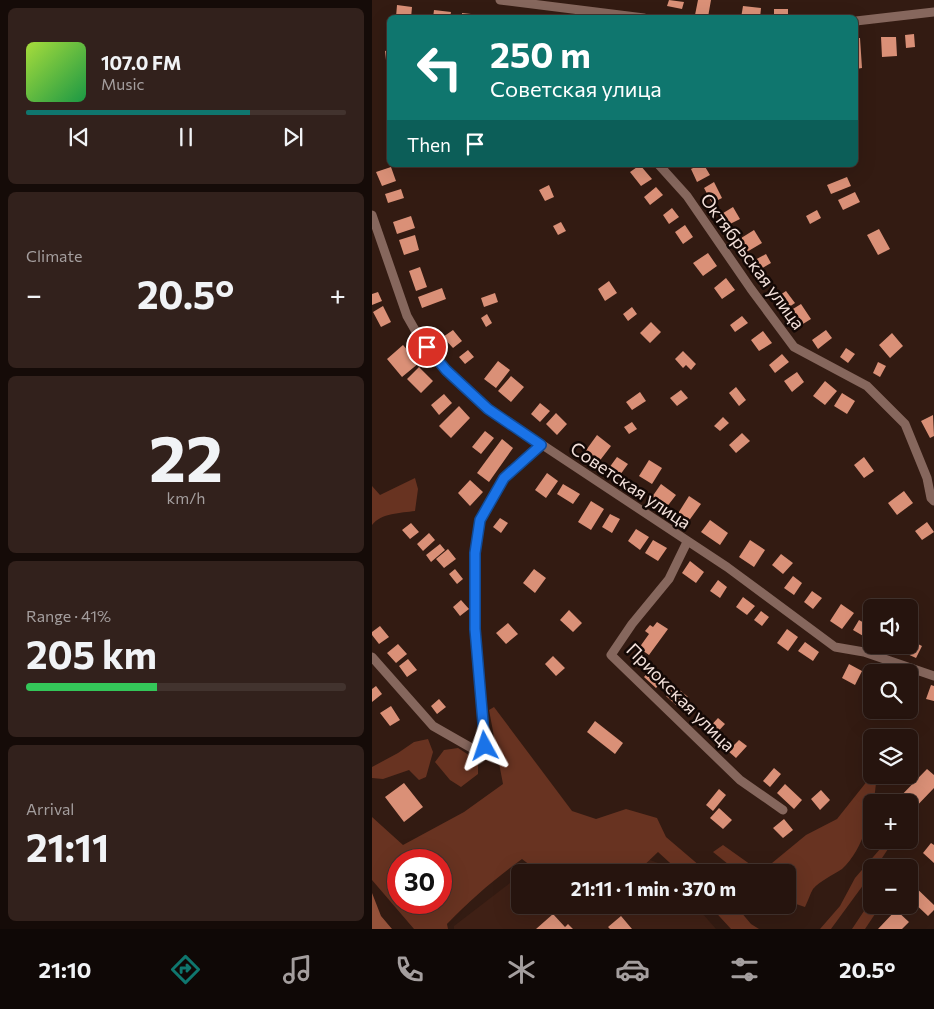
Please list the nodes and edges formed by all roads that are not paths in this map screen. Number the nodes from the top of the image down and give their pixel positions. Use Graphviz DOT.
graph roads {
  1 [pos="500,0"];
  2 [pos="934,12"];
  3 [pos="613,15"];
  4 [pos="858,21"];
  5 [pos="661,167"];
  6 [pos="372,214"];
  7 [pos="541,445"];
  8 [pos="934,501"];
  9 [pos="687,542"];
  10 [pos="372,657"];
  11 [pos="934,676"];
  12 [pos="783,810"];
  1 -- 3 [label="street"];
  2 -- 4 [label="street"];
  5 -- 8 [label="street, Октябрьская улица"];
  6 -- 7 [label="street, Советская улица"];
  7 -- 9 [label="street, Советская улица"];
  7 -- 10 [label="street"];
  9 -- 11 [label="street, Советская улица"];
  9 -- 12 [label="street, Приокская улица"];
}
